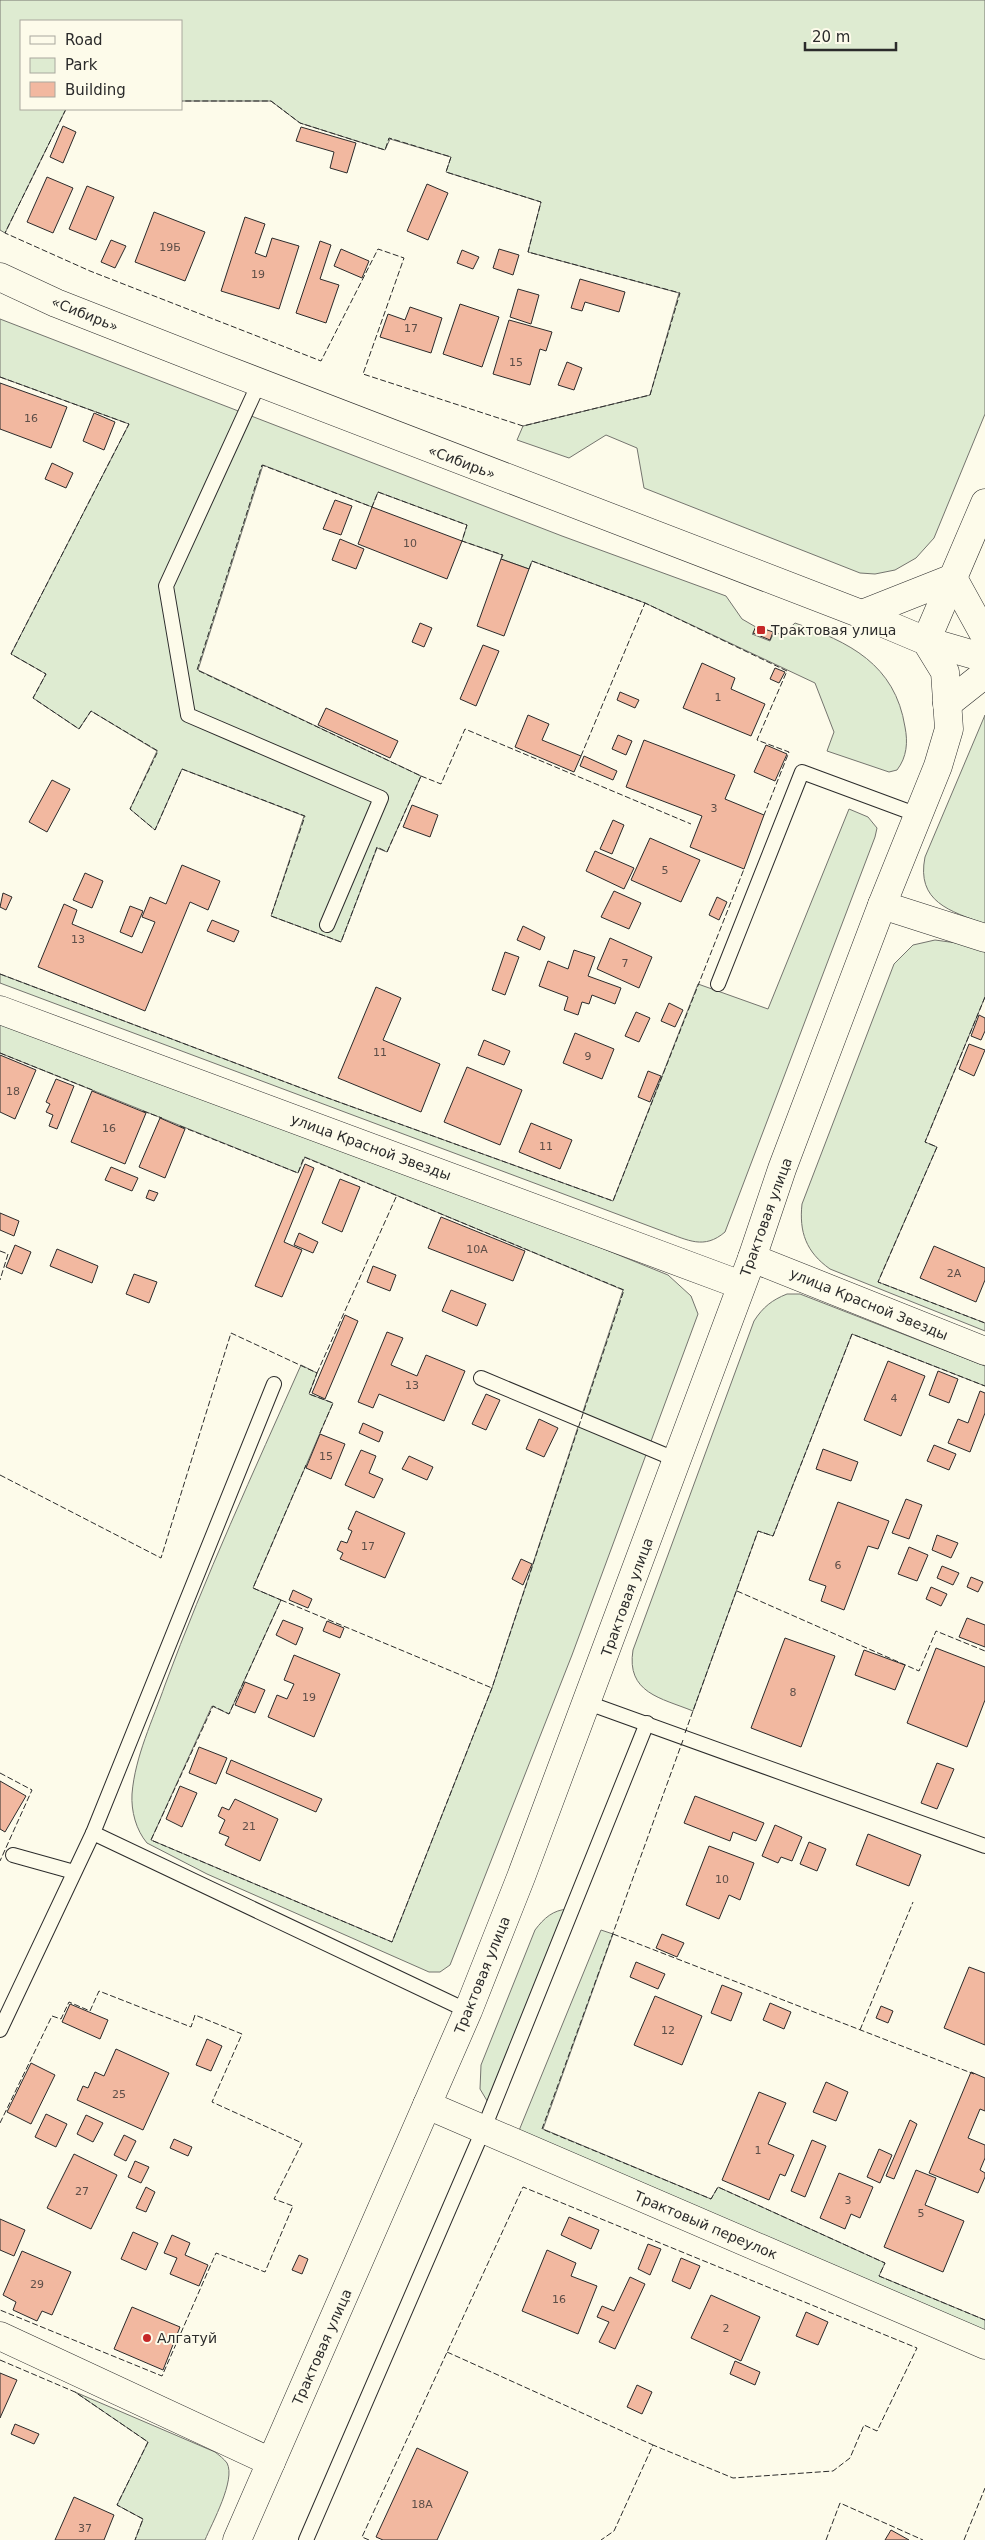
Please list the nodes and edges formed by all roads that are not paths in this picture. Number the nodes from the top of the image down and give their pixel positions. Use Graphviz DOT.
graph roads {
  1 [pos="0,277"];
  2 [pos="259,383"];
  3 [pos="985,503"];
  4 [pos="953,578"];
  5 [pos="862,614"];
  6 [pos="985,636"];
  7 [pos="926,641"];
  8 [pos="985,658"];
  9 [pos="985,674"];
  10 [pos="947,704"];
  11 [pos="918,815"];
  12 [pos="882,905"];
  13 [pos="327,925"];
  14 [pos="985,938"];
  15 [pos="718,984"];
  16 [pos="0,1010"];
  17 [pos="752,1258"];
  18 [pos="741,1285"];
  19 [pos="985,1351"];
  20 [pos="481,1378"];
  21 [pos="274,1384"];
  22 [pos="677,1460"];
  23 [pos="588,1703"];
  24 [pos="647,1723"];
  25 [pos="93,1833"];
  26 [pos="985,1846"];
  27 [pos="13,1854"];
  28 [pos="74,1872"];
  29 [pos="468,2011"];
  30 [pos="0,2030"];
  31 [pos="427,2105"];
  32 [pos="484,2128"];
  33 [pos="0,2336"];
  34 [pos="985,2345"];
  35 [pos="271,2462"];
  36 [pos="237,2540"];
  37 [pos="306,2540"];
  1 -- 2 [label="main road, «Сибирь»"];
  2 -- 5 [label="main road, «Сибирь»"];
  2 -- 13 [label="lane"];
  3 -- 4 [label="main road"];
  4 -- 5 [label="main road"];
  4 -- 6 [label="main road"];
  4 -- 7 [label="main road"];
  5 -- 7 [label="main road, «Сибирь»"];
  7 -- 8 [label="main road, «Сибирь»"];
  7 -- 10 [label="main road, Трактовая улица"];
  9 -- 10 [label="main road"];
  10 -- 11 [label="main road, Трактовая улица"];
  11 -- 12 [label="main road, Трактовая улица"];
  11 -- 15 [label="lane"];
  12 -- 14 [label="main road"];
  12 -- 17 [label="main road, Трактовая улица"];
  16 -- 18 [label="main road, улица Красной Звезды"];
  17 -- 18 [label="main road, Трактовая улица"];
  17 -- 19 [label="main road, улица Красной Звезды"];
  18 -- 22 [label="main road, Трактовая улица"];
  20 -- 22 [label="lane"];
  21 -- 25 [label="lane"];
  22 -- 23 [label="main road, Трактовая улица"];
  23 -- 24 [label="lane"];
  23 -- 29 [label="main road, Трактовая улица"];
  24 -- 26 [label="lane"];
  24 -- 32 [label="lane"];
  25 -- 28 [label="lane"];
  25 -- 29 [label="lane"];
  27 -- 28 [label="lane"];
  28 -- 30 [label="lane"];
  29 -- 31 [label="main road, Трактовая улица"];
  31 -- 32 [label="main road, Трактовый переулок"];
  31 -- 35 [label="main road, Трактовая улица"];
  32 -- 34 [label="main road, Трактовый переулок"];
  32 -- 37 [label="lane"];
  33 -- 35 [label="main road"];
  35 -- 36 [label="main road, Трактовая улица"];
}
